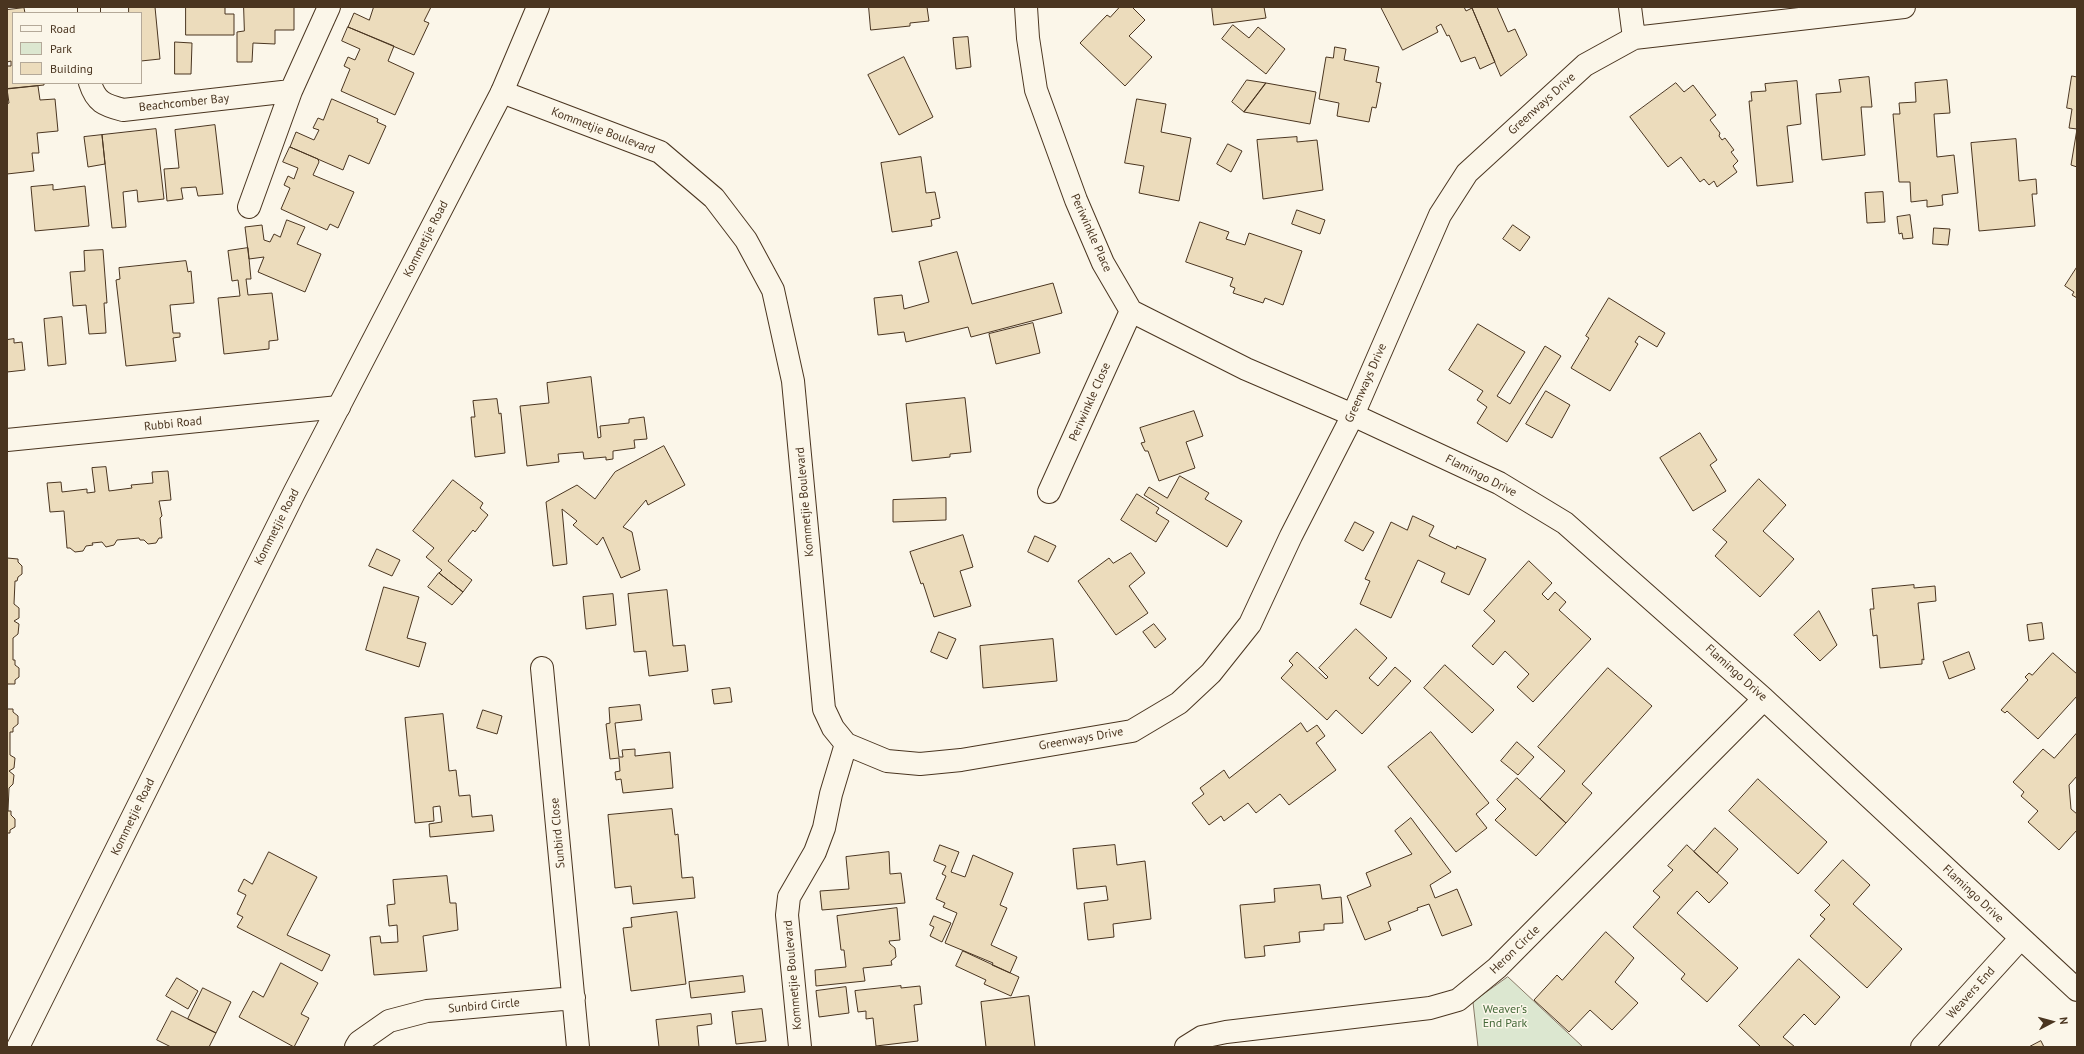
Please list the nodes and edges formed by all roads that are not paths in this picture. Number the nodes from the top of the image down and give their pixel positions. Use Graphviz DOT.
graph roads {
  1 [pos="329,7"];
  2 [pos="538,7"];
  3 [pos="1026,7"];
  4 [pos="1630,7"];
  5 [pos="1904,7"];
  6 [pos="1634,38"];
  7 [pos="90,84"];
  8 [pos="291,91"];
  9 [pos="502,92"];
  10 [pos="250,206"];
  11 [pos="1131,311"];
  12 [pos="339,407"];
  13 [pos="1353,415"];
  14 [pos="7,440"];
  15 [pos="1049,492"];
  16 [pos="542,668"];
  17 [pos="1764,698"];
  18 [pos="846,744"];
  19 [pos="2021,938"];
  20 [pos="2077,990"];
  21 [pos="574,998"];
  22 [pos="18,1047"];
  23 [pos="356,1047"];
  24 [pos="578,1047"];
  25 [pos="800,1047"];
  26 [pos="1186,1047"];
  27 [pos="1922,1047"];
  1 -- 8 [label="street"];
  2 -- 9 [label="street, Kommetjie Road"];
  3 -- 11 [label="street, Periwinkle Place"];
  4 -- 6 [label="street"];
  5 -- 6 [label="street, Greenways Drive"];
  6 -- 13 [label="street, Greenways Drive"];
  7 -- 8 [label="street, Beachcomber Bay"];
  8 -- 10 [label="street"];
  9 -- 12 [label="street, Kommetjie Road"];
  9 -- 18 [label="street, Kommetjie Boulevard"];
  11 -- 13 [label="street"];
  11 -- 15 [label="street, Periwinkle Close"];
  12 -- 14 [label="street, Rubbi Road"];
  12 -- 22 [label="street, Kommetjie Road"];
  13 -- 17 [label="street, Flamingo Drive"];
  13 -- 18 [label="street, Greenways Drive"];
  16 -- 21 [label="street, Sunbird Close"];
  17 -- 19 [label="street, Flamingo Drive"];
  17 -- 26 [label="street, Heron Circle"];
  18 -- 25 [label="street, Kommetjie Boulevard"];
  19 -- 20 [label="street, Flamingo Drive"];
  19 -- 27 [label="street, Weavers End"];
  21 -- 23 [label="street, Sunbird Circle"];
  21 -- 24 [label="street"];
}
